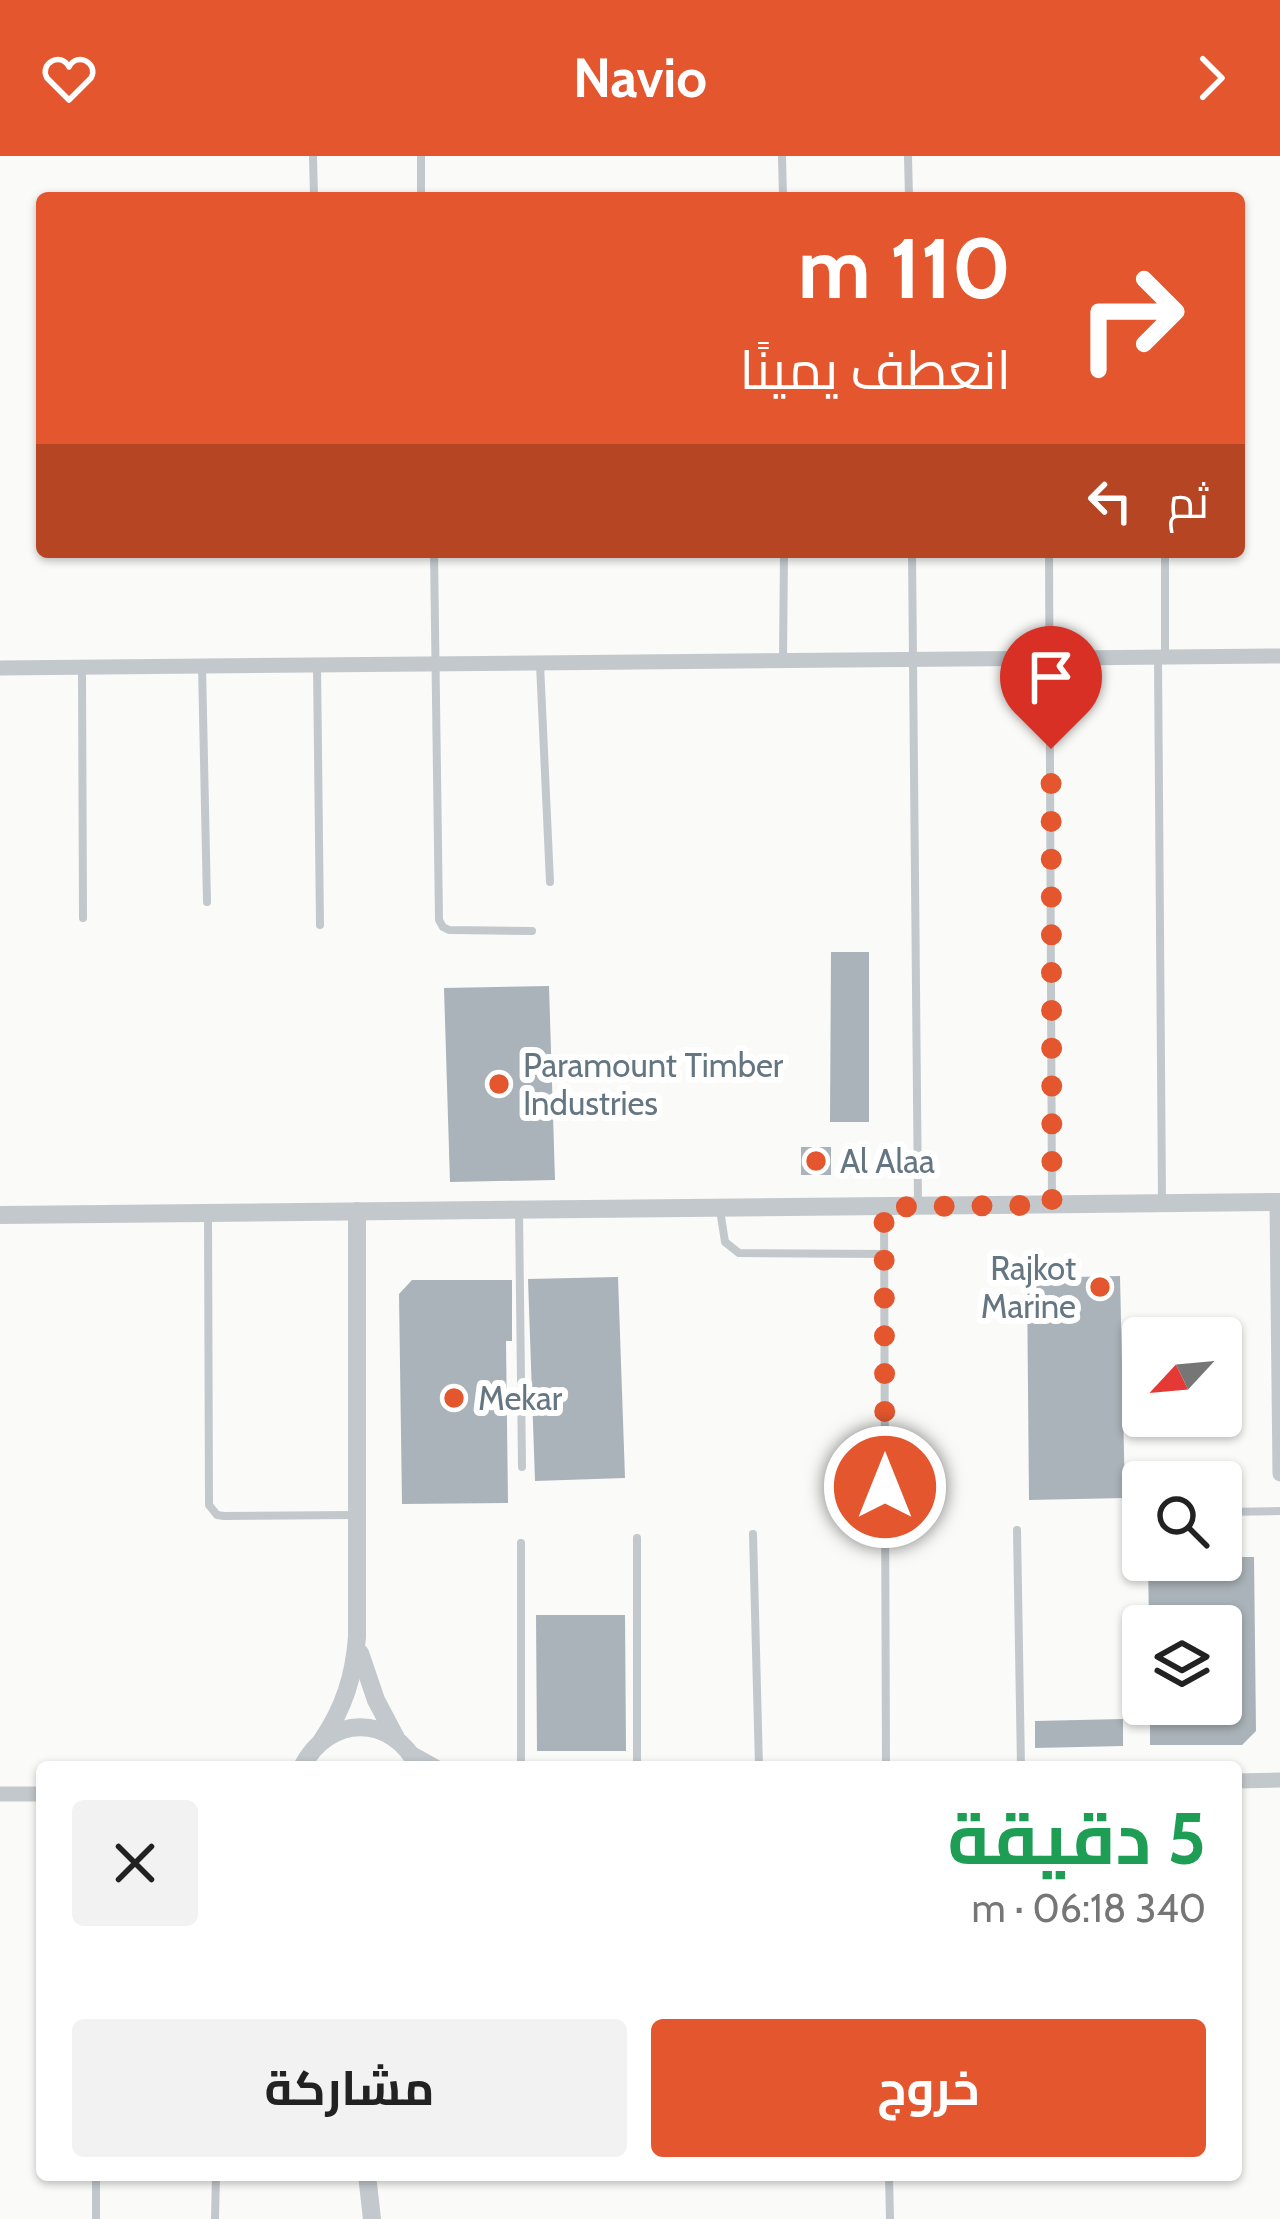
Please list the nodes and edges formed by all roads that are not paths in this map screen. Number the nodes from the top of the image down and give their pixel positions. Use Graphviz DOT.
graph roads {
  1 [pos="313,156"];
  2 [pos="421,156"];
  3 [pos="782,156"];
  4 [pos="908,156"];
  5 [pos="314,192"];
  6 [pos="421,192"];
  7 [pos="783,192"];
  8 [pos="908,192"];
  9 [pos="434,558"];
  10 [pos="784,558"];
  11 [pos="912,558"];
  12 [pos="1049,558"];
  13 [pos="1165,558"];
  14 [pos="1280,656"];
  15 [pos="1162,657"];
  16 [pos="1051,658"];
  17 [pos="914,659"];
  18 [pos="783,660"];
  19 [pos="540,663"];
  20 [pos="316,664"];
  21 [pos="434,664"];
  22 [pos="202,666"];
  23 [pos="82,667"];
  24 [pos="0,668"];
  25 [pos="550,882"];
  26 [pos="206,902"];
  27 [pos="83,919"];
  28 [pos="320,926"];
  29 [pos="532,931"];
  30 [pos="1279,1202"];
  31 [pos="1162,1204"];
  32 [pos="1052,1205"];
  33 [pos="884,1207"];
  34 [pos="918,1207"];
  35 [pos="719,1208"];
  36 [pos="519,1210"];
  37 [pos="358,1211"];
  38 [pos="208,1213"];
  39 [pos="0,1215"];
  40 [pos="885,1254"];
  41 [pos="522,1467"];
  42 [pos="1280,1474"];
  43 [pos="1280,1511"];
  44 [pos="1242,1512"];
  45 [pos="357,1515"];
  46 [pos="1017,1530"];
  47 [pos="753,1534"];
  48 [pos="637,1538"];
  49 [pos="521,1544"];
  50 [pos="357,1637"];
  51 [pos="409,1753"];
  52 [pos="310,1754"];
  53 [pos="521,1761"];
  54 [pos="638,1761"];
  55 [pos="758,1761"];
  56 [pos="886,1761"];
  57 [pos="1021,1761"];
  58 [pos="1280,1780"];
  59 [pos="1242,1781"];
  60 [pos="0,1794"];
  61 [pos="36,1794"];
  62 [pos="96,2181"];
  63 [pos="216,2181"];
  64 [pos="889,2181"];
  65 [pos="367,2184"];
  66 [pos="96,2219"];
  67 [pos="215,2219"];
  68 [pos="361,2219"];
  69 [pos="372,2219"];
  70 [pos="890,2219"];
  1 -- 5 [label="lane"];
  2 -- 6 [label="lane"];
  3 -- 7 [label="lane"];
  4 -- 8 [label="lane"];
  9 -- 21 [label="lane"];
  10 -- 18 [label="lane"];
  11 -- 17 [label="lane"];
  12 -- 16 [label="lane"];
  13 -- 15 [label="lane"];
  14 -- 15 [label="street"];
  15 -- 16 [label="street"];
  15 -- 31 [label="lane"];
  16 -- 17 [label="street"];
  16 -- 32 [label="lane"];
  17 -- 18 [label="street"];
  17 -- 34 [label="lane"];
  18 -- 19 [label="street"];
  19 -- 21 [label="street"];
  19 -- 25 [label="lane"];
  20 -- 21 [label="street"];
  20 -- 22 [label="street"];
  20 -- 28 [label="lane"];
  21 -- 29 [label="lane"];
  22 -- 23 [label="street"];
  22 -- 26 [label="lane"];
  23 -- 24 [label="street"];
  23 -- 27 [label="lane"];
  30 -- 31 [label="street"];
  30 -- 42 [label="street"];
  31 -- 32 [label="street"];
  32 -- 34 [label="street"];
  33 -- 34 [label="street"];
  33 -- 35 [label="street"];
  33 -- 40 [label="lane"];
  35 -- 36 [label="street"];
  35 -- 40 [label="lane"];
  36 -- 37 [label="street"];
  36 -- 41 [label="lane"];
  37 -- 38 [label="street"];
  37 -- 45 [label="street"];
  38 -- 39 [label="street"];
  38 -- 45 [label="lane"];
  40 -- 56 [label="lane"];
  43 -- 44 [label="lane"];
  45 -- 50 [label="street"];
  46 -- 57 [label="lane"];
  47 -- 55 [label="lane"];
  48 -- 54 [label="lane"];
  49 -- 53 [label="lane"];
  50 -- 51 [label="street"];
  50 -- 52 [label="street"];
  51 -- 52 [label="street"];
  58 -- 59 [label="street"];
  60 -- 61 [label="street"];
  62 -- 66 [label="lane"];
  63 -- 67 [label="lane"];
  64 -- 70 [label="lane"];
  65 -- 68 [label="street"];
  65 -- 69 [label="street"];
}
